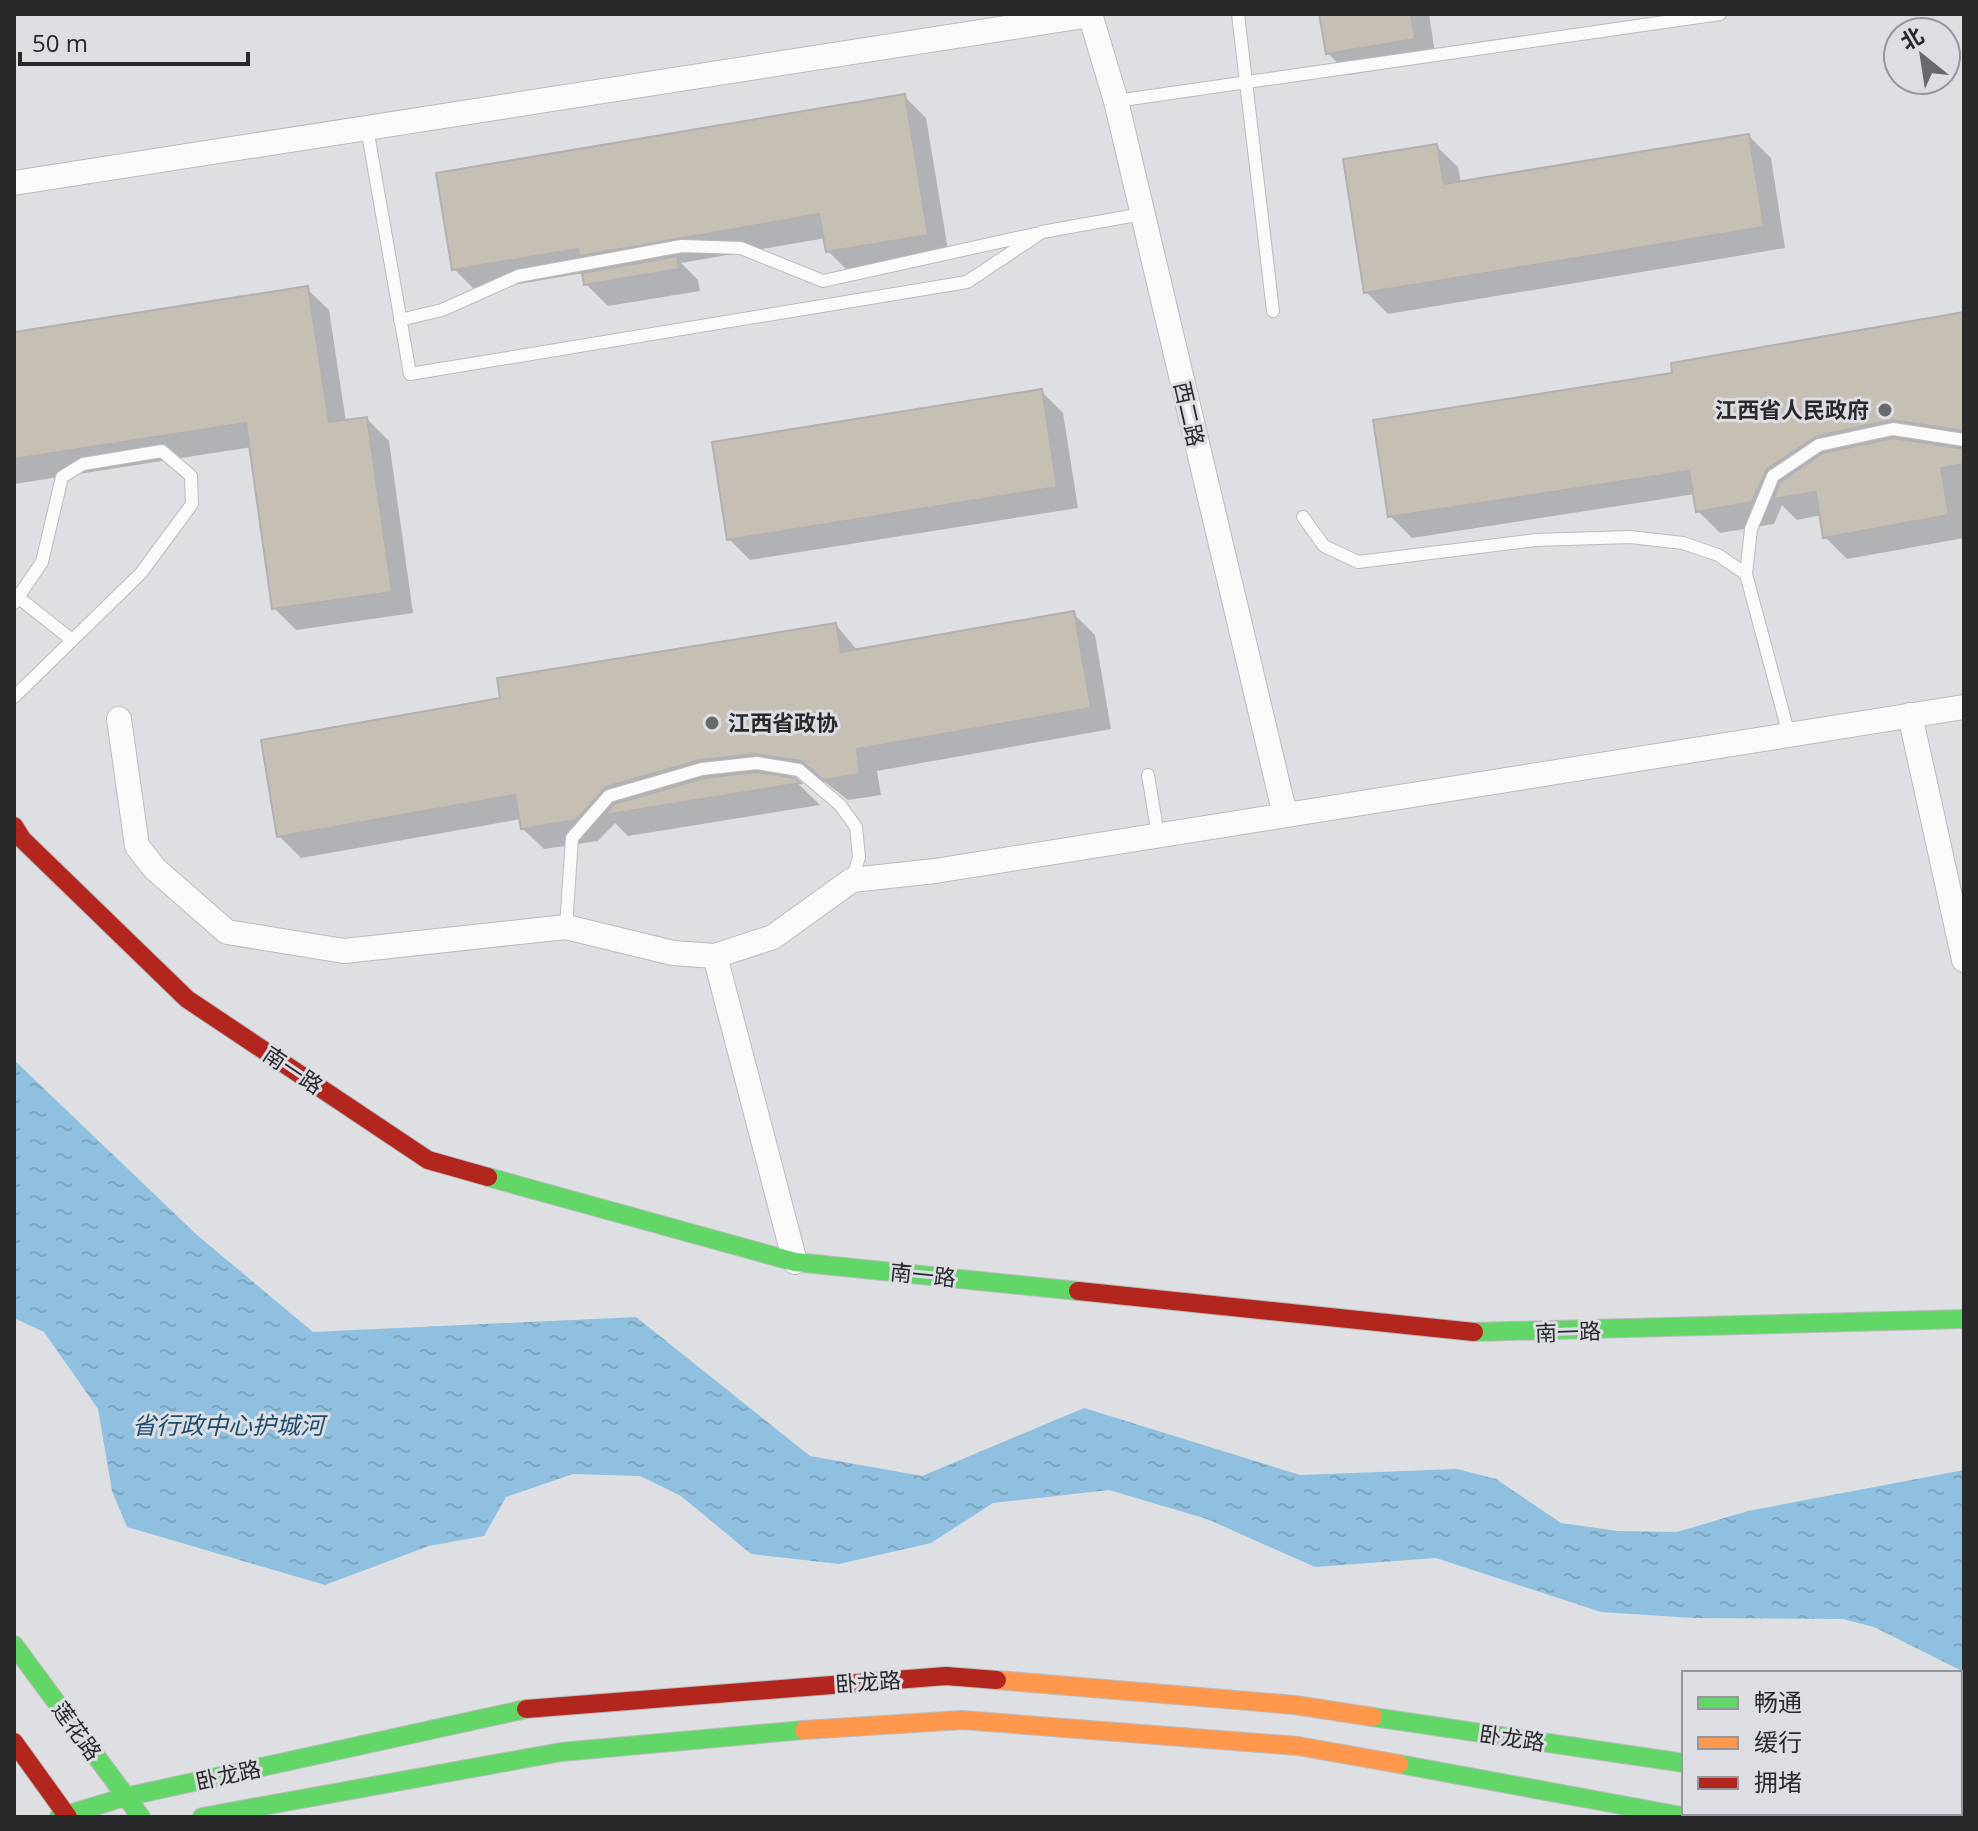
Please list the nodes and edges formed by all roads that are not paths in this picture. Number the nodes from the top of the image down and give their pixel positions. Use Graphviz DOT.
graph roads {
  1 [pos="1090,14"];
  2 [pos="1238,14"];
  3 [pos="1720,14"];
  4 [pos="1246,82"];
  5 [pos="1116,101"];
  6 [pos="367,128"];
  7 [pos="14,183"];
  8 [pos="1142,214"];
  9 [pos="1042,232"];
  10 [pos="1273,311"];
  11 [pos="400,320"];
  12 [pos="1964,440"];
  13 [pos="1303,517"];
  14 [pos="1746,574"];
  15 [pos="15,598"];
  16 [pos="72,640"];
  17 [pos="14,697"];
  18 [pos="1964,707"];
  19 [pos="1910,715"];
  20 [pos="119,719"];
  21 [pos="1789,735"];
  22 [pos="1148,775"];
  23 [pos="1285,815"];
  24 [pos="14,826"];
  25 [pos="1158,835"];
  26 [pos="852,880"];
  27 [pos="566,927"];
  28 [pos="715,956"];
  29 [pos="1964,960"];
  30 [pos="795,1262"];
  31 [pos="1964,1319"];
  32 [pos="14,1645"];
  33 [pos="14,1742"];
  34 [pos="1682,1763"];
  35 [pos="125,1797"];
  36 [pos="64,1816"];
  37 [pos="141,1817"];
  38 [pos="202,1817"];
  39 [pos="1687,1817"];
  1 -- 5 [label="street, 西二路"];
  1 -- 6 [label="street"];
  2 -- 4 [label="lane"];
  3 -- 4 [label="lane"];
  4 -- 5 [label="lane"];
  4 -- 10 [label="lane"];
  5 -- 8 [label="street, 西二路"];
  6 -- 7 [label="street"];
  6 -- 11 [label="lane"];
  8 -- 9 [label="lane"];
  8 -- 23 [label="street, 西二路"];
  9 -- 11 [label="lane"];
  9 -- 11 [label="lane"];
  12 -- 14 [label="lane"];
  13 -- 14 [label="lane"];
  14 -- 21 [label="lane"];
  15 -- 16 [label="lane"];
  15 -- 16 [label="lane"];
  16 -- 17 [label="lane"];
  18 -- 19 [label="street"];
  19 -- 21 [label="street"];
  19 -- 29 [label="street"];
  20 -- 27 [label="street"];
  21 -- 23 [label="street"];
  22 -- 25 [label="lane"];
  23 -- 25 [label="street"];
  24 -- 30 [label="main road, 南一路"];
  25 -- 26 [label="street"];
  26 -- 27 [label="lane"];
  26 -- 28 [label="street"];
  27 -- 28 [label="street"];
  28 -- 30 [label="street"];
  30 -- 31 [label="main road, 南一路"];
  32 -- 35 [label="main road, 莲花路"];
  33 -- 36 [label="main road"];
  34 -- 35 [label="main road, 卧龙路"];
  35 -- 36 [label="main road, 卧龙路"];
  35 -- 37 [label="main road, 莲花路"];
  38 -- 39 [label="main road, 卧龙路"];
}
